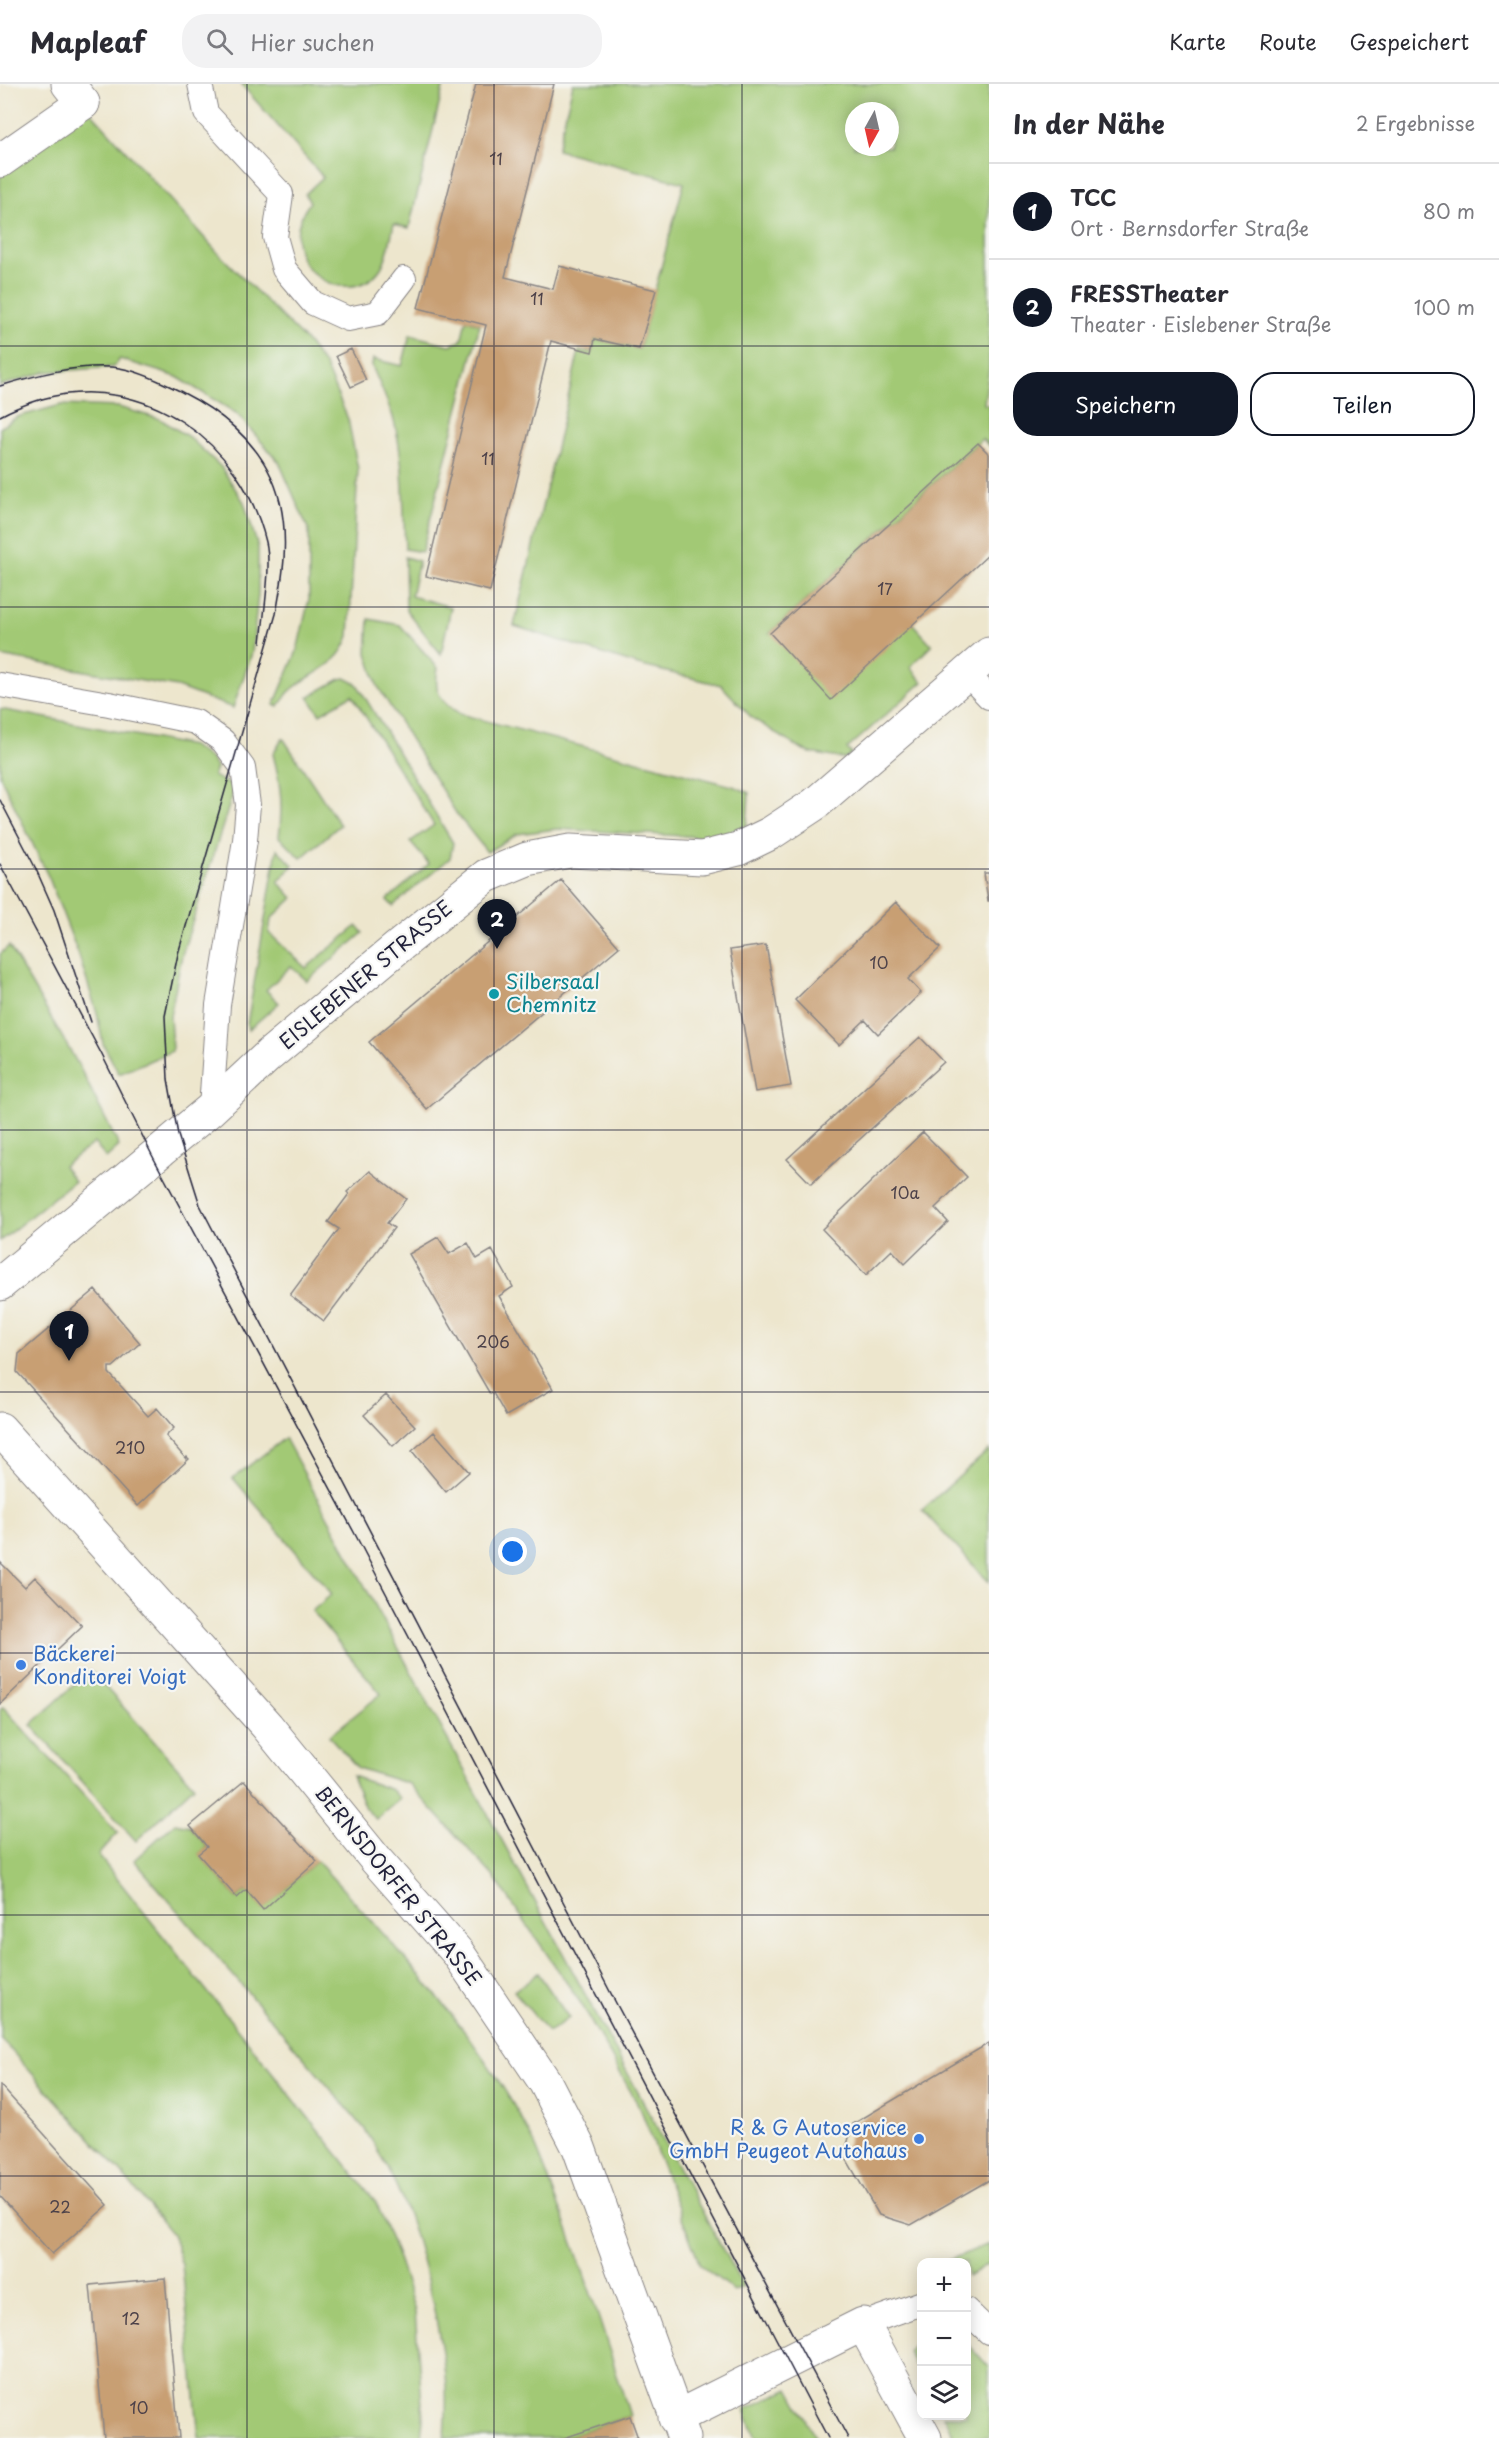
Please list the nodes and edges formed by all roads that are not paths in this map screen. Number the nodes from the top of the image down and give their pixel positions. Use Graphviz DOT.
graph roads {
  1 [pos="200,84"];
  2 [pos="76,93"];
  3 [pos="0,161"];
  4 [pos="404,279"];
  5 [pos="981,675"];
  6 [pos="0,685"];
  7 [pos="211,1108"];
  8 [pos="0,1284"];
  9 [pos="0,1429"];
  10 [pos="917,2304"];
  11 [pos="968,2312"];
  12 [pos="863,2324"];
  13 [pos="989,2332"];
  14 [pos="679,2428"];
  15 [pos="925,2438"];
  1 -- 4 [label="lane"];
  2 -- 3 [label="street"];
  5 -- 7 [label="street, EISLEBENER STRASSE"];
  6 -- 7 [label="lane"];
  7 -- 8 [label="street, EISLEBENER STRASSE"];
  9 -- 14 [label="street, BERNSDORFER STRASSE"];
  10 -- 12 [label="lane"];
  11 -- 13 [label="lane"];
  12 -- 14 [label="street, BERNSDORFER STRASSE"];
  12 -- 15 [label="street"];
}
